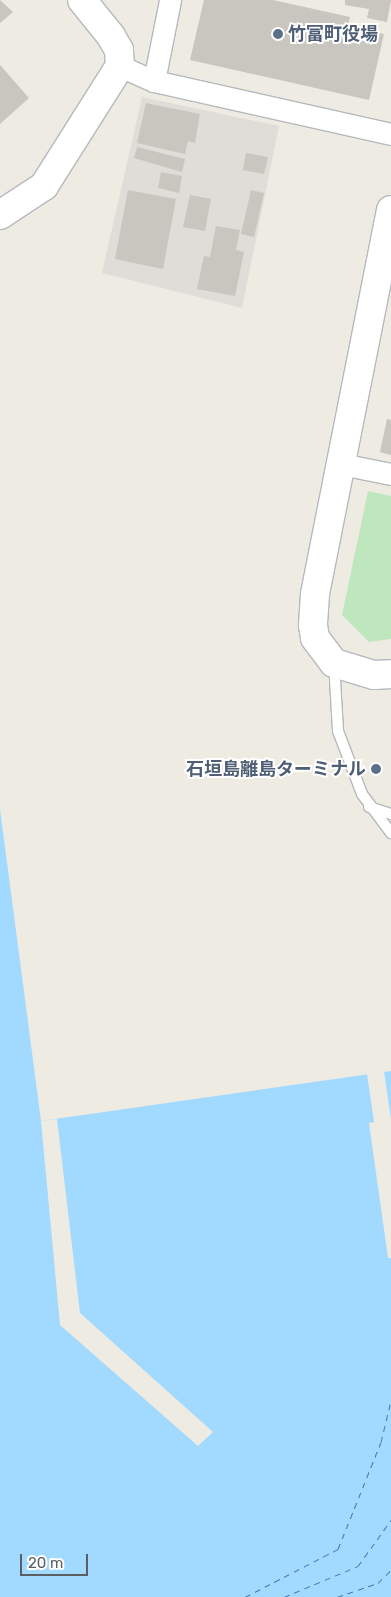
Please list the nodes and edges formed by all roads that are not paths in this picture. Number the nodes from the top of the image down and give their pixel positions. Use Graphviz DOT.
graph roads {
  1 [pos="170,0"];
  2 [pos="88,7"];
  3 [pos="120,66"];
  4 [pos="154,81"];
  5 [pos="391,134"];
  6 [pos="391,210"];
  7 [pos="0,215"];
  8 [pos="383,295"];
  9 [pos="341,464"];
  10 [pos="391,474"];
  11 [pos="334,663"];
  12 [pos="391,674"];
  13 [pos="369,807"];
  14 [pos="391,814"];
  15 [pos="378,818"];
  16 [pos="391,833"];
  17 [pos="391,841"];
  1 -- 4 [label="street"];
  2 -- 3 [label="street"];
  3 -- 4 [label="street"];
  3 -- 7 [label="street"];
  4 -- 5 [label="street"];
  6 -- 8 [label="street"];
  8 -- 9 [label="street"];
  9 -- 10 [label="street"];
  9 -- 11 [label="street"];
  11 -- 12 [label="street"];
  11 -- 13 [label="lane"];
  13 -- 14 [label="lane"];
  13 -- 15 [label="lane"];
  15 -- 16 [label="lane"];
  15 -- 17 [label="lane"];
}
